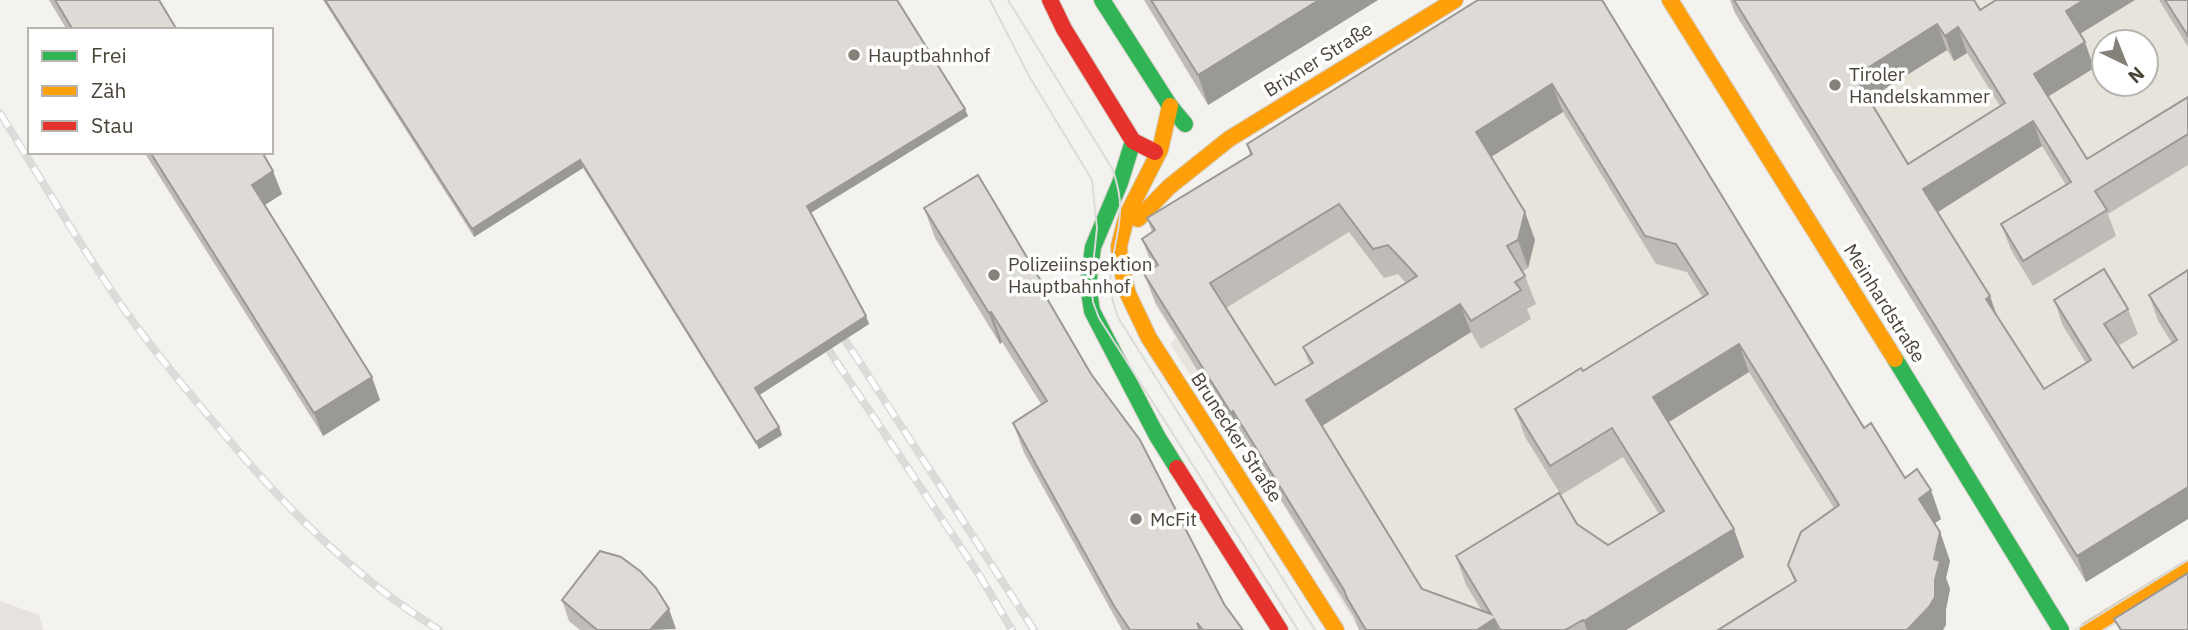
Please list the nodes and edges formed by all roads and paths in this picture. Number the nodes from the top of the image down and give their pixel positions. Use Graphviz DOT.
graph roads {
  1 [pos="1050,0"];
  2 [pos="1102,0"];
  3 [pos="1455,0"];
  4 [pos="1670,0"];
  5 [pos="1170,106"];
  6 [pos="1133,141"];
  7 [pos="1201,144"];
  8 [pos="1159,154"];
  9 [pos="1119,259"];
  10 [pos="2188,569"];
  11 [pos="1280,630"];
  12 [pos="1336,630"];
  13 [pos="2061,630"];
  14 [pos="2088,630"];
  1 -- 6 [label="street"];
  2 -- 5 [label="street"];
  3 -- 7 [label="street, Brixner Straße"];
  4 -- 13 [label="street, Meinhardstraße"];
  5 -- 7 [label="street"];
  5 -- 8 [label="street"];
  6 -- 8 [label="street"];
  6 -- 11 [label="street"];
  7 -- 8 [label="street"];
  7 -- 9 [label="street"];
  8 -- 9 [label="street"];
  9 -- 12 [label="street, Brunecker Straße"];
  10 -- 14 [label="street"];
}
